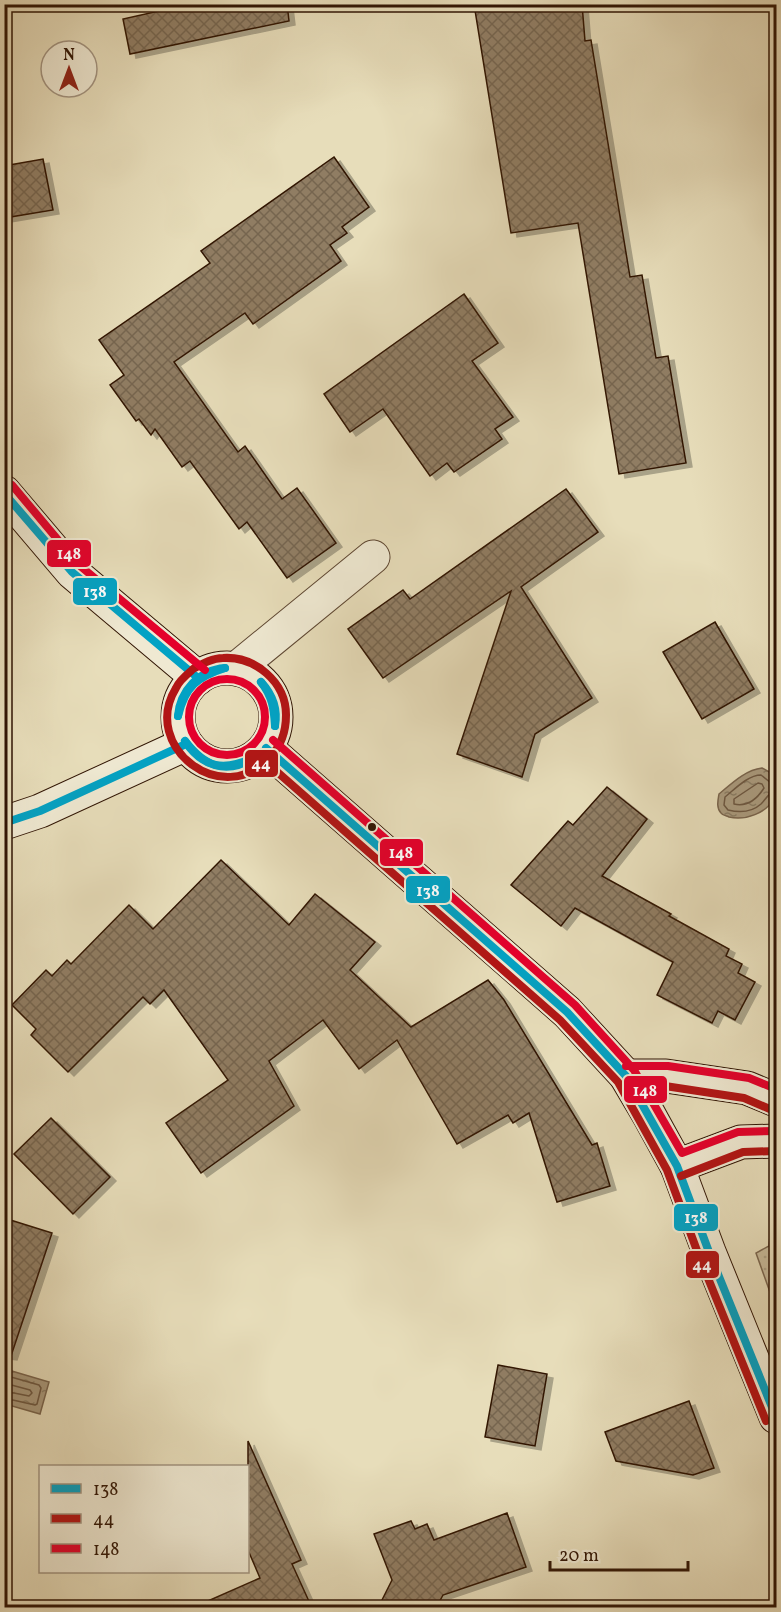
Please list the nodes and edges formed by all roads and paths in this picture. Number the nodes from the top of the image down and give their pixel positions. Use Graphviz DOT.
graph roads {
  1 [pos="4,492"];
  2 [pos="373,557"];
  3 [pos="236,669"];
  4 [pos="198,678"];
  5 [pos="186,744"];
  6 [pos="266,748"];
  7 [pos="4,824"];
  8 [pos="626,1076"];
  9 [pos="777,1100"];
  10 [pos="777,1141"];
  11 [pos="677,1166"];
  12 [pos="777,1417"];
  1 -- 4 [label="main road"];
  2 -- 3 [label="main road"];
  3 -- 4 [label="main road"];
  3 -- 6 [label="main road"];
  4 -- 5 [label="main road"];
  5 -- 6 [label="main road"];
  5 -- 7 [label="main road"];
  6 -- 8 [label="main road"];
  8 -- 9 [label="main road"];
  8 -- 11 [label="main road"];
  10 -- 11 [label="main road"];
  11 -- 12 [label="main road"];
}
